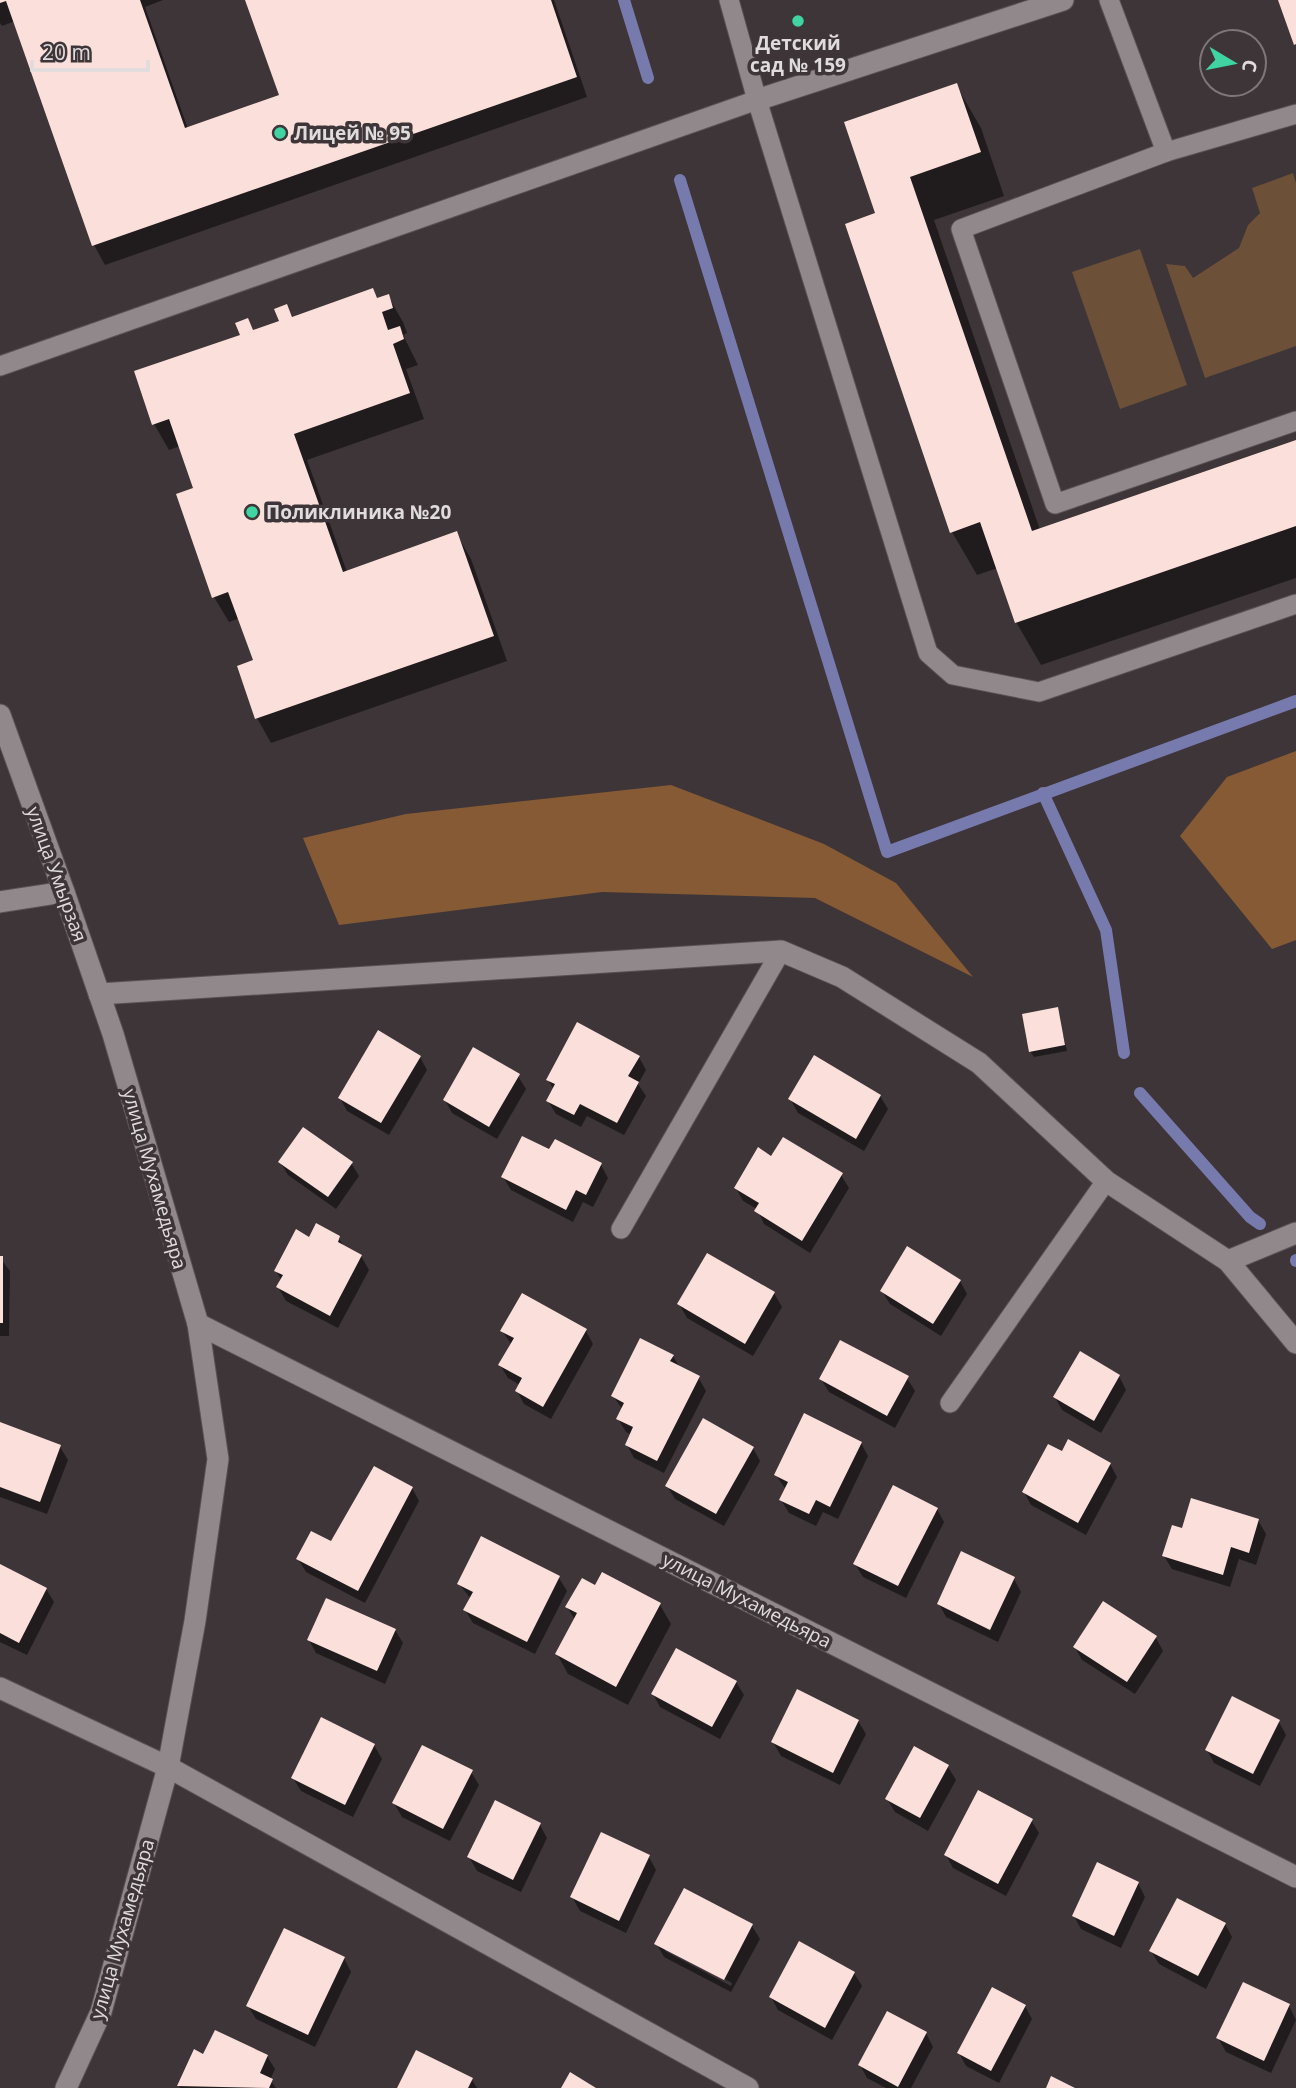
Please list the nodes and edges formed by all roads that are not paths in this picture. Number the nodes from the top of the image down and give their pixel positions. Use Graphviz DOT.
graph roads {
  1 [pos="729,0"];
  2 [pos="1063,0"];
  3 [pos="1110,0"];
  4 [pos="757,100"];
  5 [pos="1296,114"];
  6 [pos="1166,152"];
  7 [pos="0,366"];
  8 [pos="1296,421"];
  9 [pos="1296,604"];
  10 [pos="0,715"];
  11 [pos="64,892"];
  12 [pos="0,902"];
  13 [pos="780,951"];
  14 [pos="99,994"];
  15 [pos="113,1034"];
  16 [pos="1106,1181"];
  17 [pos="621,1229"];
  18 [pos="1296,1233"];
  19 [pos="1228,1261"];
  20 [pos="198,1324"];
  21 [pos="1296,1343"];
  22 [pos="950,1403"];
  23 [pos="0,1688"];
  24 [pos="168,1767"];
  25 [pos="1296,1877"];
  26 [pos="66,2088"];
  27 [pos="747,2088"];
  1 -- 4 [label="lane"];
  2 -- 4 [label="street"];
  3 -- 6 [label="lane"];
  4 -- 7 [label="lane"];
  4 -- 9 [label="lane"];
  5 -- 6 [label="lane"];
  6 -- 8 [label="lane"];
  10 -- 11 [label="street, улица Умырзая"];
  11 -- 12 [label="street"];
  11 -- 14 [label="street, улица Умырзая"];
  13 -- 14 [label="street"];
  13 -- 16 [label="street"];
  13 -- 17 [label="lane"];
  14 -- 15 [label="street, улица Умырзая"];
  15 -- 20 [label="street, улица Мухамедьяра"];
  16 -- 19 [label="street"];
  16 -- 22 [label="lane"];
  18 -- 19 [label="street"];
  19 -- 21 [label="street"];
  20 -- 24 [label="street, улица Мухамедьяра"];
  20 -- 25 [label="street, улица Мухамедьяра"];
  23 -- 24 [label="street"];
  24 -- 26 [label="street, улица Мухамедьяра"];
  24 -- 27 [label="street"];
}
